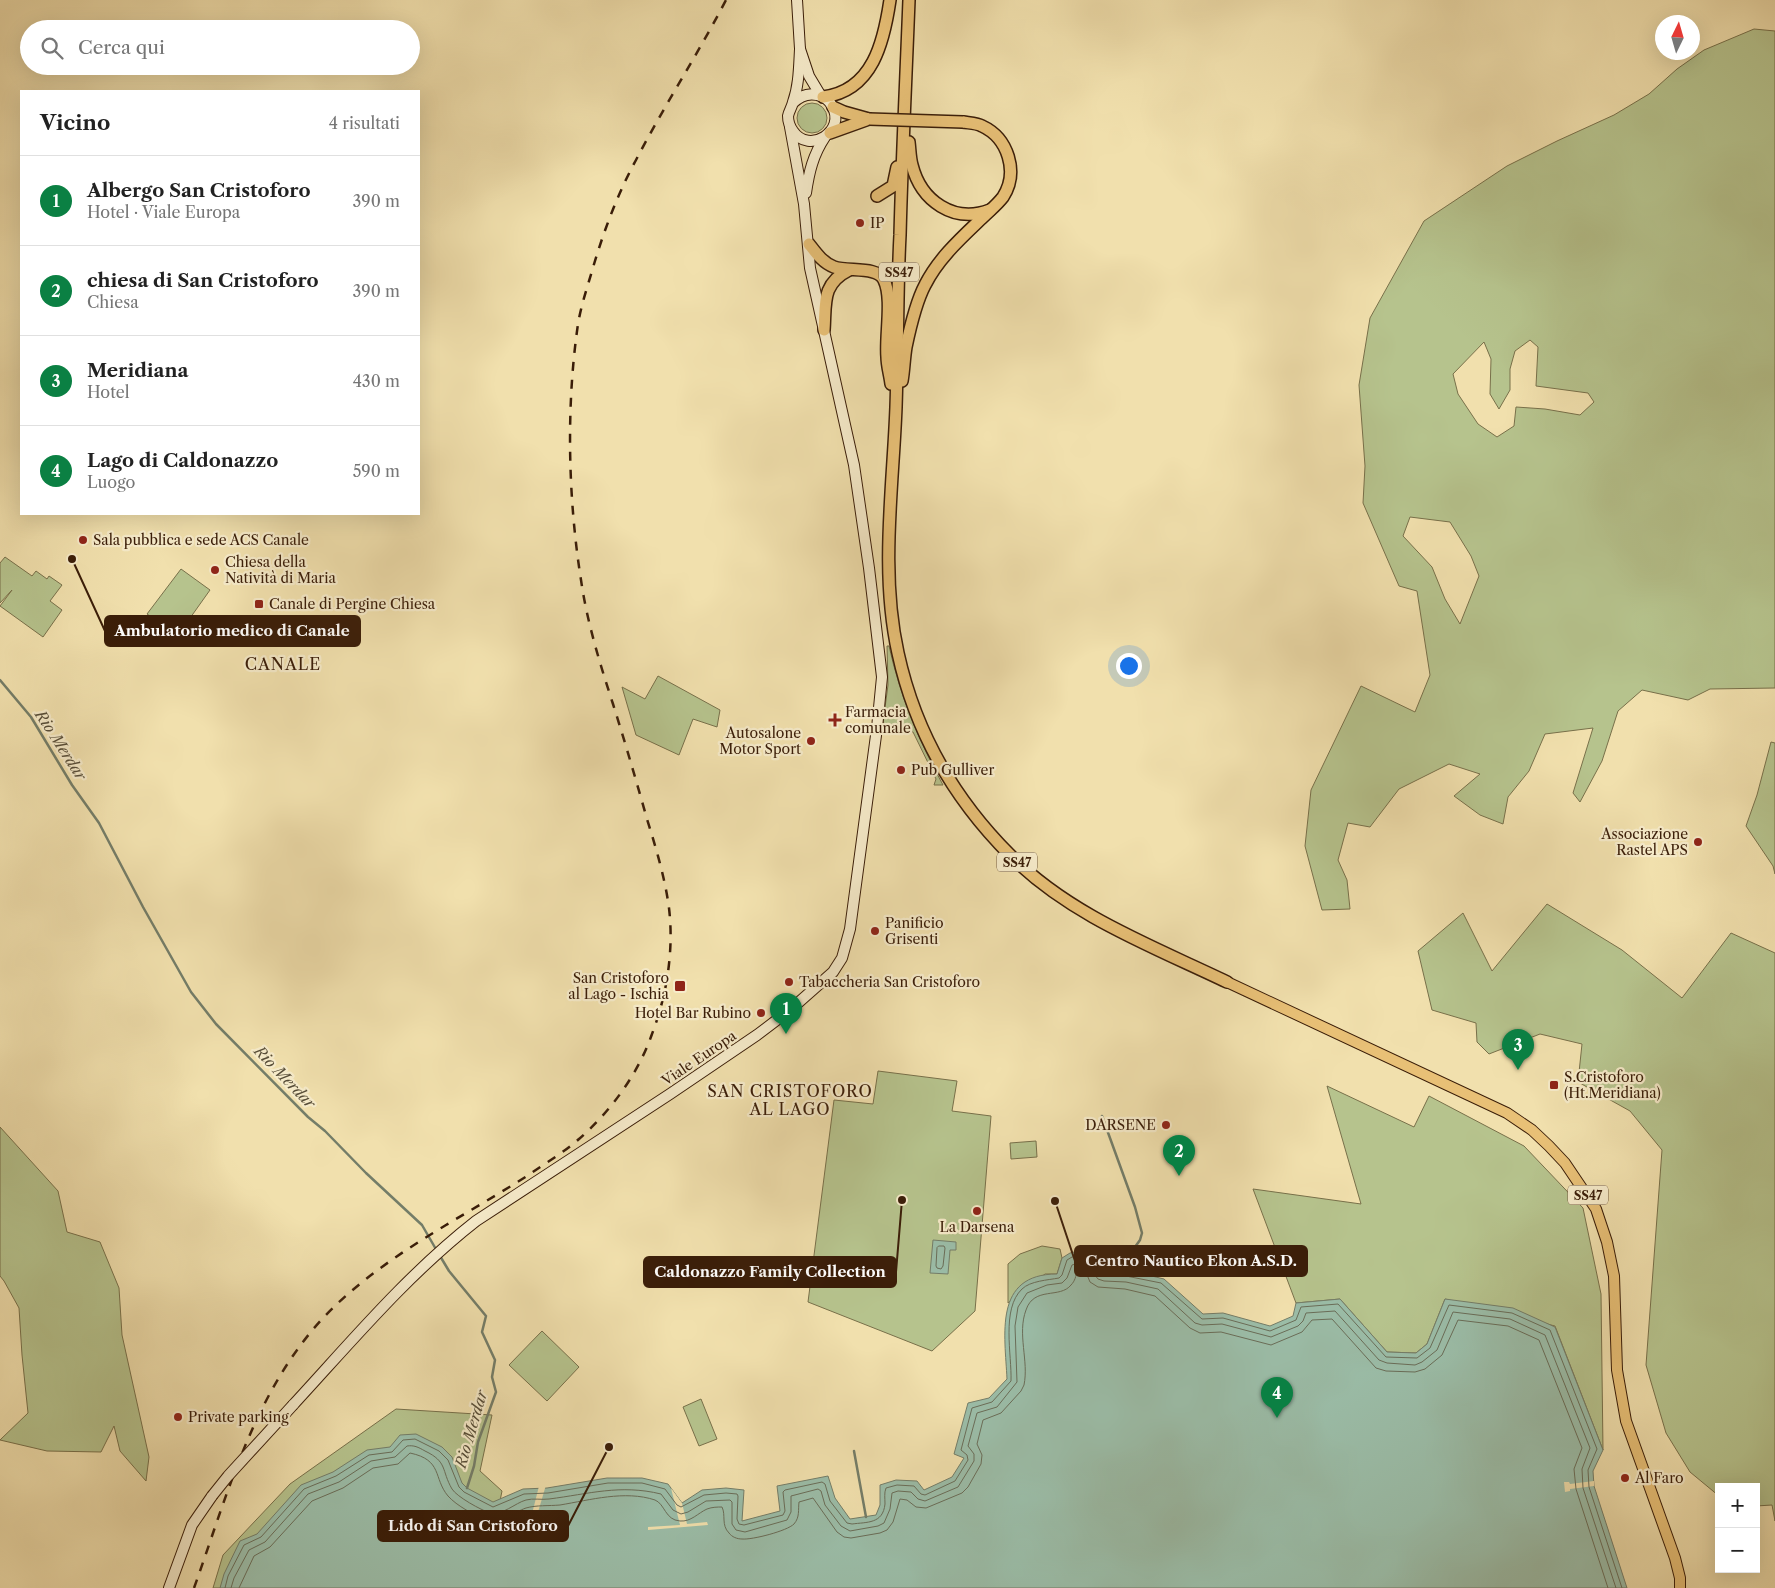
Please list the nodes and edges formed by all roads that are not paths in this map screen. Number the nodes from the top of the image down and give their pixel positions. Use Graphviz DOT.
graph roads {
  1 [pos="797,0"];
  2 [pos="890,0"];
  3 [pos="909,0"];
  4 [pos="800,49"];
  5 [pos="822,96"];
  6 [pos="793,103"];
  7 [pos="833,107"];
  8 [pos="906,108"];
  9 [pos="856,120"];
  10 [pos="790,127"];
  11 [pos="827,135"];
  12 [pos="904,136"];
  13 [pos="877,196"];
  14 [pos="804,204"];
  15 [pos="991,209"];
  16 [pos="809,244"];
  17 [pos="849,270"];
  18 [pos="824,330"];
  19 [pos="896,408"];
  20 [pos="1227,982"];
  21 [pos="169,1588"];
  22 [pos="1680,1588"];
  1 -- 4 [label="main road"];
  2 -- 5 [label="highway"];
  3 -- 8 [label="highway, SS47"];
  4 -- 5 [label="main road"];
  4 -- 6 [label="main road"];
  5 -- 6 [label="main road"];
  5 -- 7 [label="main road"];
  6 -- 10 [label="main road"];
  7 -- 9 [label="highway"];
  7 -- 11 [label="main road"];
  8 -- 12 [label="highway, SS47"];
  8 -- 15 [label="highway"];
  9 -- 11 [label="highway"];
  9 -- 15 [label="highway, bridge"];
  10 -- 11 [label="main road"];
  10 -- 14 [label="main road"];
  11 -- 14 [label="main road"];
  12 -- 13 [label="highway"];
  12 -- 19 [label="highway, SS47"];
  14 -- 16 [label="main road, Viale Europa"];
  15 -- 19 [label="highway"];
  16 -- 17 [label="highway"];
  16 -- 18 [label="main road, Viale Europa"];
  17 -- 18 [label="highway"];
  17 -- 19 [label="highway"];
  18 -- 21 [label="main road, Viale Europa, bridge"];
  19 -- 20 [label="highway, SS47"];
  20 -- 22 [label="main road, SS47"];
}
